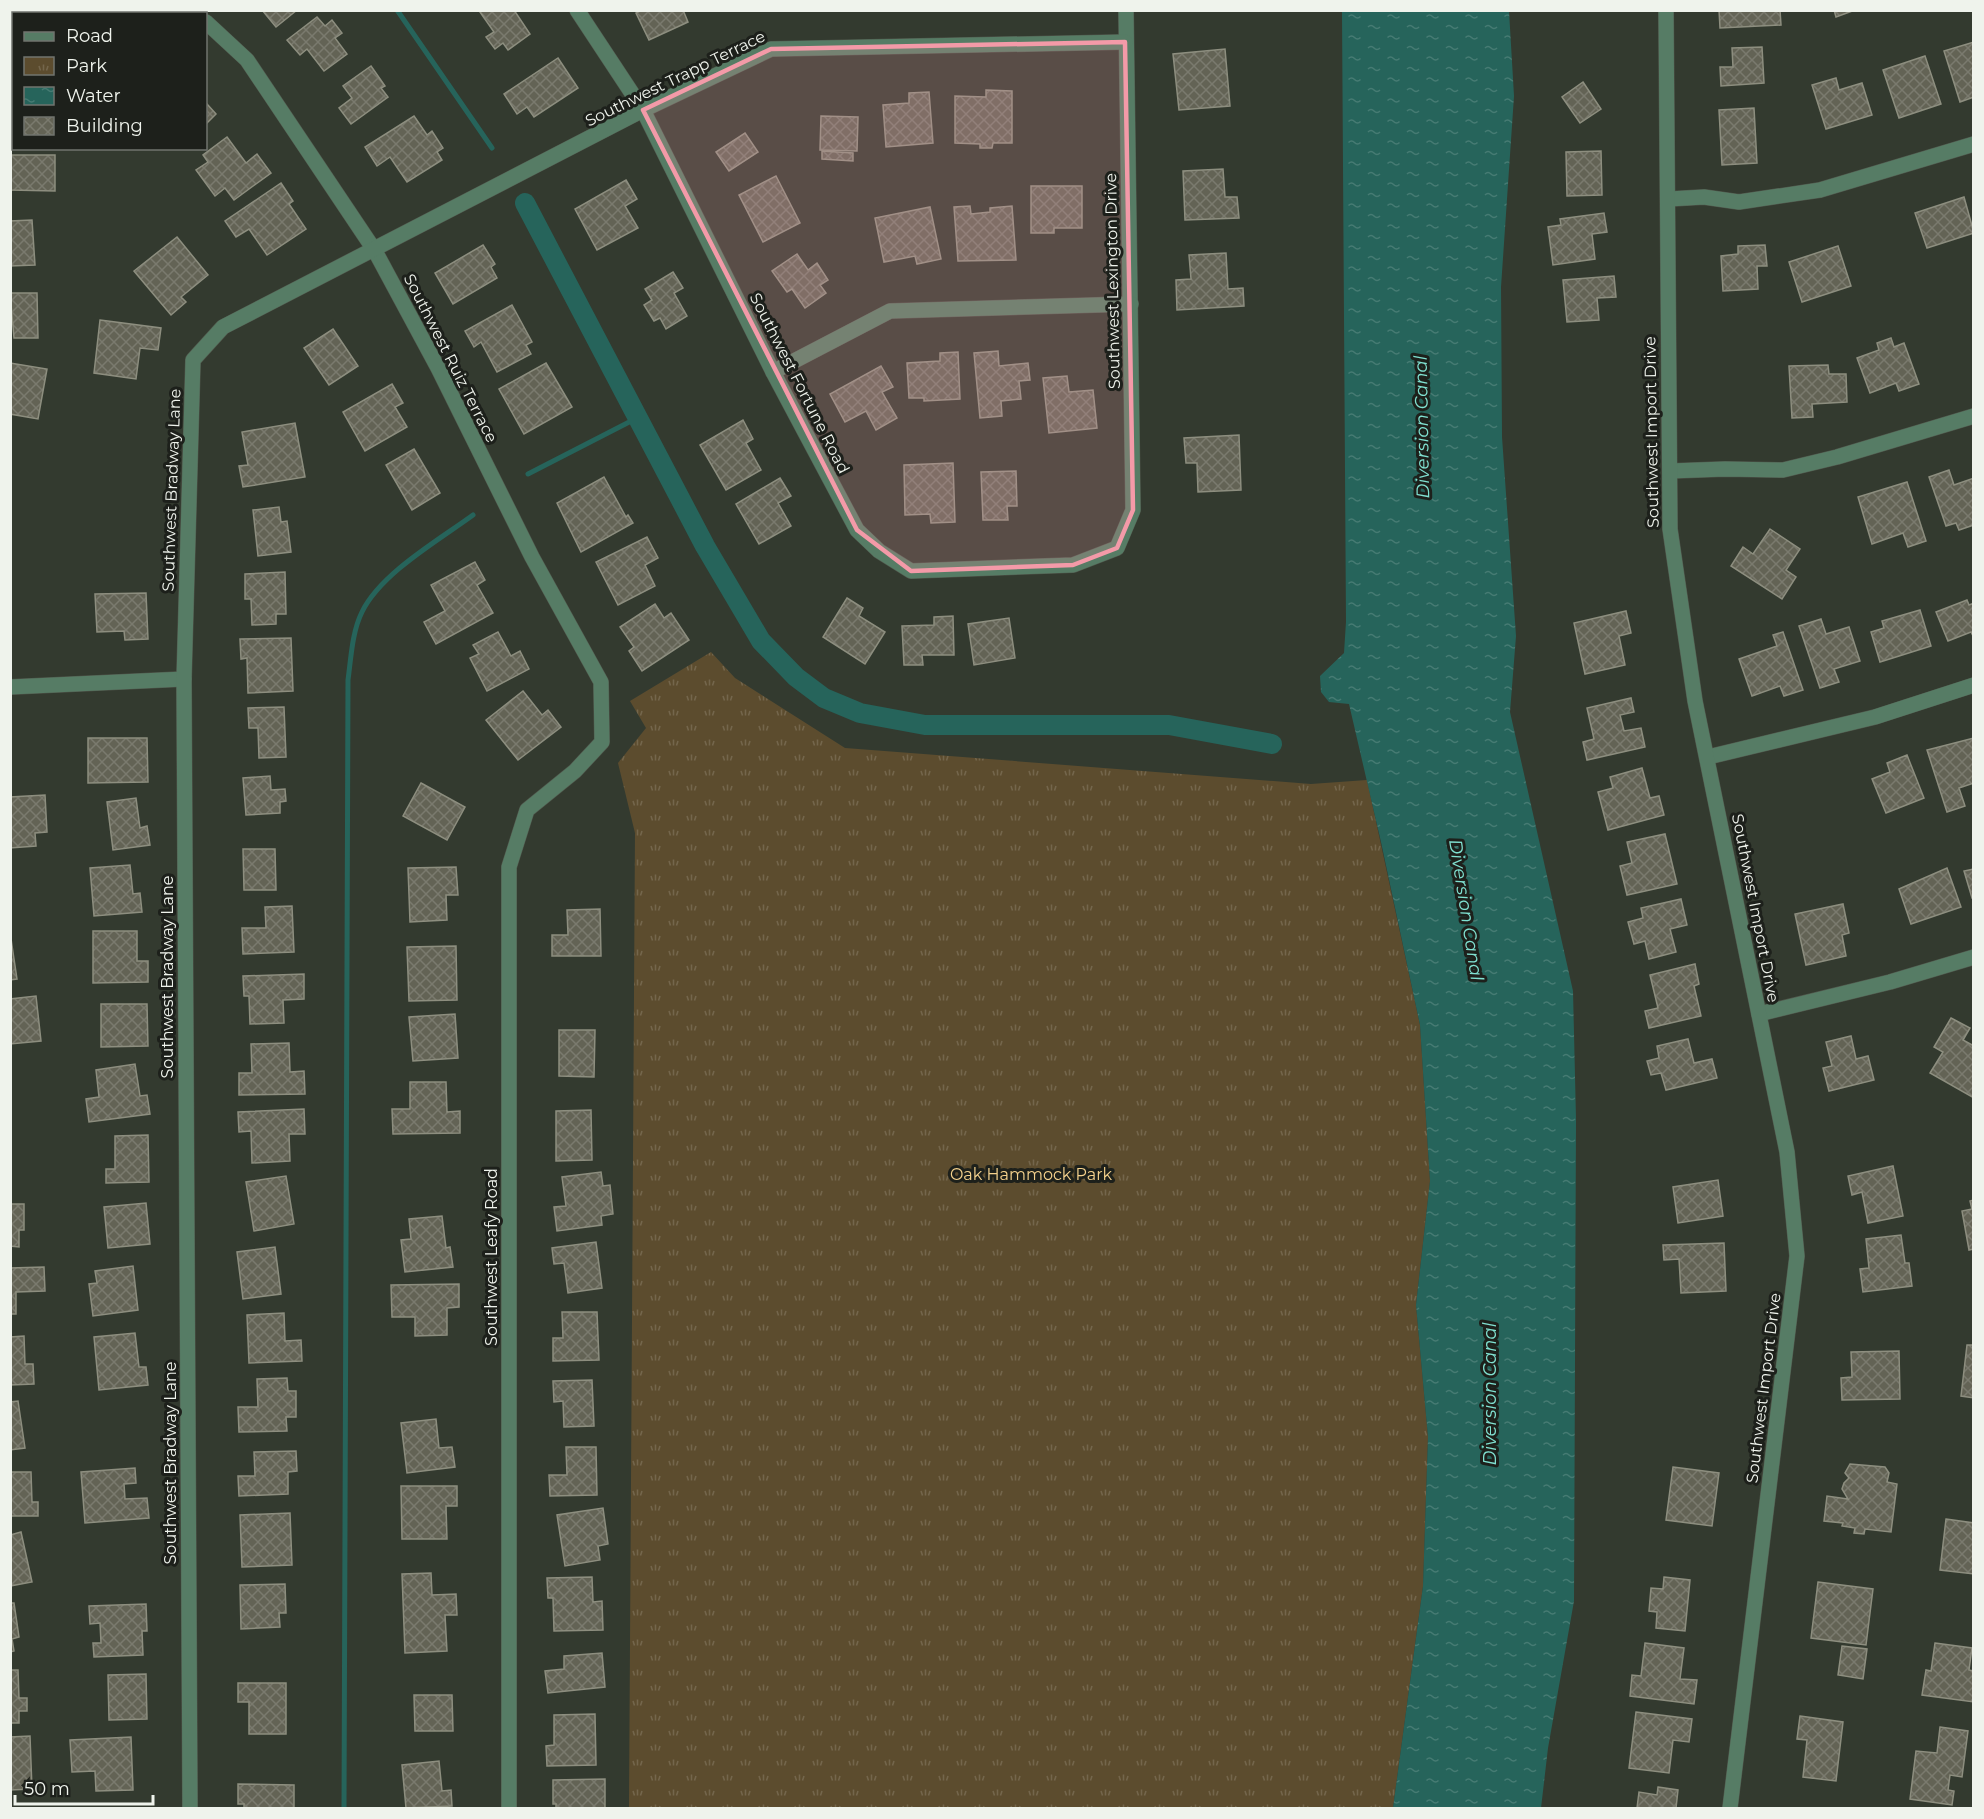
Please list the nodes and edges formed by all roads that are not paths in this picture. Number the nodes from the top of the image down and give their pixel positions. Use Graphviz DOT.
graph roads {
  1 [pos="577,10"];
  2 [pos="1126,10"];
  3 [pos="1666,10"];
  4 [pos="207,23"];
  5 [pos="1125,42"];
  6 [pos="644,111"];
  7 [pos="1974,144"];
  8 [pos="1669,199"];
  9 [pos="375,251"];
  10 [pos="1131,304"];
  11 [pos="773,372"];
  12 [pos="1974,416"];
  13 [pos="1670,471"];
  14 [pos="1117,548"];
  15 [pos="184,679"];
  16 [pos="1974,685"];
  17 [pos="10,687"];
  18 [pos="602,742"];
  19 [pos="1708,757"];
  20 [pos="1974,957"];
  21 [pos="1759,1014"];
  22 [pos="190,1809"];
  23 [pos="509,1809"];
  24 [pos="1730,1809"];
  1 -- 6 [label="street, Southwest Fortune Road"];
  2 -- 5 [label="street, Southwest Lexington Drive"];
  3 -- 8 [label="street, Southwest Import Drive"];
  4 -- 9 [label="street, Southwest Ruiz Terrace"];
  5 -- 6 [label="street, Southwest Trapp Terrace"];
  5 -- 10 [label="street, Southwest Lexington Drive"];
  6 -- 9 [label="street, Southwest Trapp Terrace"];
  6 -- 11 [label="street, Southwest Fortune Road"];
  7 -- 8 [label="street"];
  8 -- 13 [label="street, Southwest Import Drive"];
  9 -- 15 [label="street, Southwest Bradway Lane"];
  9 -- 18 [label="street, Southwest Ruiz Terrace"];
  10 -- 11 [label="street"];
  10 -- 14 [label="street, Southwest Lexington Drive"];
  11 -- 14 [label="street, Southwest Fortune Road"];
  12 -- 13 [label="street"];
  13 -- 19 [label="street, Southwest Import Drive"];
  15 -- 17 [label="street"];
  15 -- 22 [label="street, Southwest Bradway Lane"];
  16 -- 19 [label="street"];
  18 -- 23 [label="street, Southwest Leafy Road"];
  19 -- 21 [label="street, Southwest Import Drive"];
  20 -- 21 [label="street"];
  21 -- 24 [label="street, Southwest Import Drive"];
}
